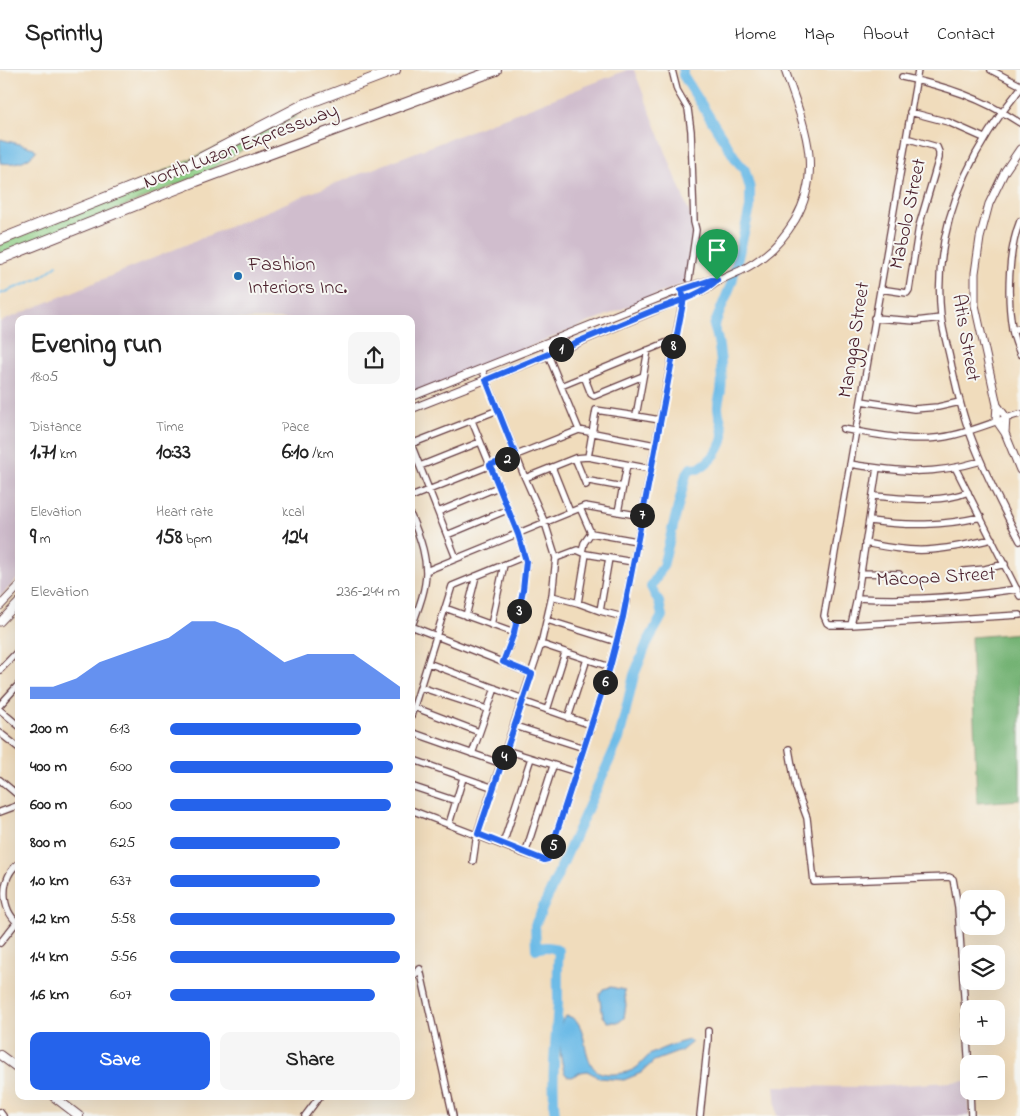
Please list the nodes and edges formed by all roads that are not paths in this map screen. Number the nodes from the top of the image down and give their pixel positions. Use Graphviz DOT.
graph roads {
  1 [pos="395,70"];
  2 [pos="496,70"];
  3 [pos="672,70"];
  4 [pos="785,70"];
  5 [pos="918,70"];
  6 [pos="992,70"];
  7 [pos="902,77"];
  8 [pos="917,80"];
  9 [pos="1020,87"];
  10 [pos="1002,111"];
  11 [pos="910,112"];
  12 [pos="1020,123"];
  13 [pos="906,138"];
  14 [pos="984,138"];
  15 [pos="1020,149"];
  16 [pos="1020,221"];
  17 [pos="0,240"];
  18 [pos="0,259"];
  19 [pos="719,279"];
  20 [pos="689,280"];
  21 [pos="880,289"];
  22 [pos="681,290"];
  23 [pos="684,298"];
  24 [pos="874,318"];
  25 [pos="941,318"];
  26 [pos="1020,328"];
  27 [pos="1012,330"];
  28 [pos="675,339"];
  29 [pos="544,345"];
  30 [pos="648,350"];
  31 [pos="1020,354"];
  32 [pos="548,355"];
  33 [pos="482,369"];
  34 [pos="584,376"];
  35 [pos="643,376"];
  36 [pos="486,380"];
  37 [pos="562,386"];
  38 [pos="415,396"];
  39 [pos="861,401"];
  40 [pos="960,402"];
  41 [pos="997,405"];
  42 [pos="415,407"];
  43 [pos="498,410"];
  44 [pos="1020,414"];
  45 [pos="636,416"];
  46 [pos="1006,417"];
  47 [pos="660,420"];
  48 [pos="996,420"];
  49 [pos="472,421"];
  50 [pos="843,428"];
  51 [pos="579,430"];
  52 [pos="856,431"];
  53 [pos="969,431"];
  54 [pos="592,433"];
  55 [pos="1006,433"];
  56 [pos="415,442"];
  57 [pos="480,442"];
  58 [pos="655,445"];
  59 [pos="415,454"];
  60 [pos="516,456"];
  61 [pos="588,457"];
  62 [pos="575,458"];
  63 [pos="981,461"];
  64 [pos="627,464"];
  65 [pos="850,464"];
  66 [pos="490,465"];
  67 [pos="420,466"];
  68 [pos="552,467"];
  69 [pos="877,468"];
  70 [pos="956,468"];
  71 [pos="651,469"];
  72 [pos="1020,470"];
  73 [pos="525,478"];
  74 [pos="498,487"];
  75 [pos="623,487"];
  76 [pos="429,489"];
  77 [pos="968,492"];
  78 [pos="415,495"];
  79 [pos="873,496"];
  80 [pos="580,508"];
  81 [pos="507,510"];
  82 [pos="438,512"];
  83 [pos="570,512"];
  84 [pos="618,512"];
  85 [pos="642,516"];
  86 [pos="981,517"];
  87 [pos="870,521"];
  88 [pos="545,523"];
  89 [pos="415,527"];
  90 [pos="591,533"];
  91 [pos="518,534"];
  92 [pos="447,535"];
  93 [pos="992,539"];
  94 [pos="637,541"];
  95 [pos="1020,541"];
  96 [pos="865,543"];
  97 [pos="584,553"];
  98 [pos="526,556"];
  99 [pos="456,558"];
  100 [pos="556,558"];
  101 [pos="609,558"];
  102 [pos="634,562"];
  103 [pos="1004,564"];
  104 [pos="504,565"];
  105 [pos="426,571"];
  106 [pos="964,571"];
  107 [pos="861,573"];
  108 [pos="899,574"];
  109 [pos="476,576"];
  110 [pos="1017,589"];
  111 [pos="15,591"];
  112 [pos="552,596"];
  113 [pos="1020,596"];
  114 [pos="857,598"];
  115 [pos="578,602"];
  116 [pos="0,606"];
  117 [pos="15,606"];
  118 [pos="445,608"];
  119 [pos="600,611"];
  120 [pos="1020,615"];
  121 [pos="415,616"];
  122 [pos="466,616"];
  123 [pos="623,617"];
  124 [pos="547,620"];
  125 [pos="0,622"];
  126 [pos="490,625"];
  127 [pos="851,625"];
  128 [pos="415,628"];
  129 [pos="514,633"];
  130 [pos="437,636"];
  131 [pos="617,642"];
  132 [pos="541,644"];
  133 [pos="565,653"];
  134 [pos="15,654"];
  135 [pos="587,659"];
  136 [pos="503,662"];
  137 [pos="428,663"];
  138 [pos="610,667"];
  139 [pos="0,670"];
  140 [pos="532,674"];
  141 [pos="420,687"];
  142 [pos="15,688"];
  143 [pos="495,688"];
  144 [pos="522,700"];
  145 [pos="415,704"];
  146 [pos="0,705"];
  147 [pos="415,707"];
  148 [pos="487,709"];
  149 [pos="0,710"];
  150 [pos="547,710"];
  151 [pos="568,718"];
  152 [pos="15,721"];
  153 [pos="591,725"];
  154 [pos="514,726"];
  155 [pos="480,732"];
  156 [pos="0,733"];
  157 [pos="415,733"];
  158 [pos="15,745"];
  159 [pos="584,748"];
  160 [pos="506,750"];
  161 [pos="789,750"];
  162 [pos="472,754"];
  163 [pos="531,758"];
  164 [pos="415,760"];
  165 [pos="502,764"];
  166 [pos="553,766"];
  167 [pos="576,772"];
  168 [pos="463,778"];
  169 [pos="0,780"];
  170 [pos="415,787"];
  171 [pos="494,788"];
  172 [pos="15,793"];
  173 [pos="456,802"];
  174 [pos="15,806"];
  175 [pos="415,811"];
  176 [pos="0,812"];
  177 [pos="449,824"];
  178 [pos="478,834"];
  179 [pos="503,844"];
  180 [pos="525,854"];
  181 [pos="473,861"];
  182 [pos="15,865"];
  183 [pos="0,869"];
  184 [pos="7,874"];
  185 [pos="15,921"];
  186 [pos="15,926"];
  187 [pos="0,943"];
  188 [pos="415,975"];
  189 [pos="708,1031"];
  190 [pos="0,1055"];
  191 [pos="968,1055"];
  192 [pos="15,1066"];
  193 [pos="59,1100"];
  194 [pos="317,1100"];
  195 [pos="970,1100"];
  196 [pos="0,1112"];
  197 [pos="3,1116"];
  198 [pos="79,1116"];
  199 [pos="305,1116"];
  200 [pos="453,1116"];
  201 [pos="700,1116"];
  202 [pos="971,1116"];
  1 -- 17 [label="highway, North Luzon Expressway"];
  2 -- 18 [label="highway, North Luzon Expressway"];
  3 -- 20 [label="street"];
  4 -- 19 [label="street"];
  5 -- 8 [label="street, Mangga Street"];
  6 -- 9 [label="street"];
  7 -- 8 [label="street"];
  8 -- 10 [label="street"];
  8 -- 11 [label="street, Mangga Street"];
  9 -- 10 [label="street, Atis Street"];
  10 -- 12 [label="street"];
  10 -- 14 [label="street, Atis Street"];
  11 -- 13 [label="street, Mangga Street"];
  11 -- 14 [label="street"];
  13 -- 21 [label="street, Mangga Street"];
  13 -- 21 [label="street, Mabolo Street"];
  14 -- 25 [label="street, Atis Street"];
  15 -- 41 [label="street"];
  16 -- 27 [label="street"];
  19 -- 22 [label="street"];
  19 -- 23 [label="street"];
  21 -- 24 [label="street, Mangga Street"];
  22 -- 23 [label="street"];
  22 -- 29 [label="street"];
  23 -- 28 [label="street"];
  23 -- 32 [label="street"];
  24 -- 25 [label="street"];
  24 -- 39 [label="street, Mangga Street"];
  25 -- 40 [label="street, Atis Street"];
  26 -- 27 [label="street"];
  27 -- 31 [label="street"];
  28 -- 30 [label="street"];
  28 -- 47 [label="street"];
  29 -- 32 [label="street"];
  29 -- 33 [label="street"];
  30 -- 34 [label="street"];
  30 -- 35 [label="street"];
  32 -- 36 [label="street"];
  32 -- 37 [label="street"];
  33 -- 36 [label="street"];
  33 -- 38 [label="street"];
  34 -- 35 [label="street"];
  34 -- 37 [label="street"];
  35 -- 45 [label="street"];
  36 -- 42 [label="street"];
  36 -- 43 [label="street"];
  37 -- 51 [label="street"];
  39 -- 40 [label="street"];
  39 -- 52 [label="street, Mangga Street"];
  40 -- 53 [label="street, Atis Street"];
  41 -- 46 [label="street"];
  41 -- 48 [label="street"];
  43 -- 49 [label="street"];
  43 -- 60 [label="street"];
  44 -- 46 [label="street"];
  45 -- 47 [label="street"];
  45 -- 54 [label="street"];
  46 -- 48 [label="street"];
  46 -- 55 [label="street"];
  47 -- 58 [label="street"];
  48 -- 53 [label="street"];
  48 -- 55 [label="street"];
  49 -- 56 [label="street"];
  49 -- 57 [label="street"];
  50 -- 52 [label="street"];
  51 -- 54 [label="street"];
  51 -- 60 [label="street"];
  52 -- 53 [label="street"];
  52 -- 65 [label="street, Mangga Street"];
  53 -- 63 [label="street, Atis Street"];
  54 -- 58 [label="street"];
  54 -- 61 [label="street"];
  55 -- 72 [label="street"];
  57 -- 66 [label="street"];
  57 -- 67 [label="street"];
  58 -- 71 [label="street"];
  59 -- 67 [label="street"];
  60 -- 66 [label="street"];
  60 -- 73 [label="street"];
  61 -- 62 [label="street"];
  61 -- 64 [label="street"];
  62 -- 68 [label="street"];
  62 -- 75 [label="street"];
  63 -- 70 [label="street"];
  63 -- 95 [label="street, Atis Street"];
  64 -- 71 [label="street"];
  64 -- 75 [label="street"];
  65 -- 69 [label="street"];
  65 -- 127 [label="street, Mangga Street"];
  66 -- 74 [label="street"];
  66 -- 76 [label="street"];
  67 -- 76 [label="street"];
  68 -- 73 [label="street"];
  68 -- 83 [label="street"];
  69 -- 70 [label="street"];
  69 -- 79 [label="street"];
  70 -- 77 [label="street"];
  71 -- 85 [label="street"];
  73 -- 88 [label="street"];
  74 -- 81 [label="street"];
  74 -- 82 [label="street"];
  75 -- 84 [label="street"];
  76 -- 78 [label="street"];
  76 -- 82 [label="street"];
  77 -- 79 [label="street"];
  77 -- 86 [label="street"];
  79 -- 87 [label="street"];
  80 -- 83 [label="street"];
  80 -- 84 [label="street"];
  80 -- 90 [label="street"];
  81 -- 91 [label="street"];
  81 -- 92 [label="street"];
  82 -- 92 [label="street"];
  83 -- 88 [label="street"];
  84 -- 85 [label="street"];
  85 -- 94 [label="street"];
  86 -- 87 [label="street"];
  86 -- 93 [label="street"];
  87 -- 96 [label="street"];
  88 -- 91 [label="street"];
  88 -- 100 [label="street"];
  89 -- 105 [label="street"];
  90 -- 94 [label="street"];
  90 -- 97 [label="street"];
  91 -- 98 [label="street"];
  91 -- 99 [label="street"];
  92 -- 99 [label="street"];
  93 -- 96 [label="street"];
  93 -- 103 [label="street"];
  94 -- 102 [label="street"];
  96 -- 107 [label="street"];
  97 -- 100 [label="street"];
  97 -- 101 [label="street"];
  97 -- 115 [label="street"];
  98 -- 104 [label="street"];
  98 -- 129 [label="street"];
  99 -- 105 [label="street"];
  100 -- 112 [label="street"];
  101 -- 102 [label="street"];
  101 -- 119 [label="street"];
  102 -- 123 [label="street"];
  103 -- 106 [label="street"];
  103 -- 110 [label="street"];
  104 -- 109 [label="street"];
  104 -- 126 [label="street"];
  105 -- 121 [label="street"];
  107 -- 108 [label="street"];
  107 -- 114 [label="street"];
  109 -- 118 [label="street"];
  109 -- 122 [label="street"];
  110 -- 113 [label="street"];
  110 -- 114 [label="street, Macopa Street"];
  111 -- 116 [label="street"];
  112 -- 115 [label="street"];
  112 -- 124 [label="street"];
  114 -- 127 [label="street"];
  115 -- 119 [label="street"];
  117 -- 125 [label="street"];
  118 -- 122 [label="street"];
  118 -- 130 [label="street"];
  119 -- 123 [label="street"];
  120 -- 127 [label="street"];
  122 -- 126 [label="street"];
  123 -- 131 [label="street"];
  124 -- 131 [label="street"];
  124 -- 132 [label="street"];
  126 -- 129 [label="street"];
  128 -- 130 [label="street"];
  129 -- 136 [label="street"];
  130 -- 136 [label="street"];
  130 -- 137 [label="street"];
  131 -- 138 [label="street"];
  132 -- 133 [label="street"];
  132 -- 140 [label="street"];
  133 -- 135 [label="street"];
  133 -- 150 [label="street"];
  134 -- 139 [label="street"];
  135 -- 138 [label="street"];
  135 -- 151 [label="street"];
  136 -- 140 [label="street"];
  137 -- 141 [label="street"];
  137 -- 143 [label="street"];
  138 -- 153 [label="street"];
  140 -- 144 [label="street"];
  141 -- 145 [label="street"];
  141 -- 148 [label="street"];
  142 -- 146 [label="street"];
  143 -- 144 [label="street"];
  143 -- 148 [label="street"];
  144 -- 150 [label="street"];
  144 -- 154 [label="street"];
  147 -- 155 [label="street"];
  148 -- 155 [label="street"];
  149 -- 152 [label="street"];
  150 -- 151 [label="street"];
  151 -- 153 [label="street"];
  153 -- 159 [label="street"];
  154 -- 159 [label="street"];
  154 -- 160 [label="street"];
  155 -- 162 [label="street"];
  156 -- 158 [label="street"];
  157 -- 162 [label="street"];
  159 -- 167 [label="street"];
  160 -- 163 [label="street"];
  160 -- 165 [label="street"];
  161 -- 191 [label="street"];
  162 -- 165 [label="street"];
  163 -- 166 [label="street"];
  163 -- 179 [label="street"];
  164 -- 168 [label="street"];
  165 -- 171 [label="street"];
  166 -- 167 [label="street"];
  166 -- 180 [label="street"];
  167 -- 180 [label="street"];
  168 -- 171 [label="street"];
  168 -- 173 [label="street"];
  169 -- 172 [label="street"];
  170 -- 173 [label="street"];
  171 -- 178 [label="street"];
  173 -- 177 [label="street"];
  174 -- 176 [label="street"];
  175 -- 177 [label="street"];
  177 -- 178 [label="street"];
  178 -- 179 [label="street"];
  178 -- 181 [label="street"];
  179 -- 180 [label="street"];
  182 -- 184 [label="street"];
  183 -- 184 [label="street"];
  184 -- 185 [label="street"];
  186 -- 187 [label="street"];
  188 -- 200 [label="street"];
  189 -- 201 [label="street"];
  190 -- 192 [label="main road"];
  193 -- 198 [label="main road"];
  194 -- 199 [label="street"];
  195 -- 202 [label="street"];
  196 -- 197 [label="street"];
}
